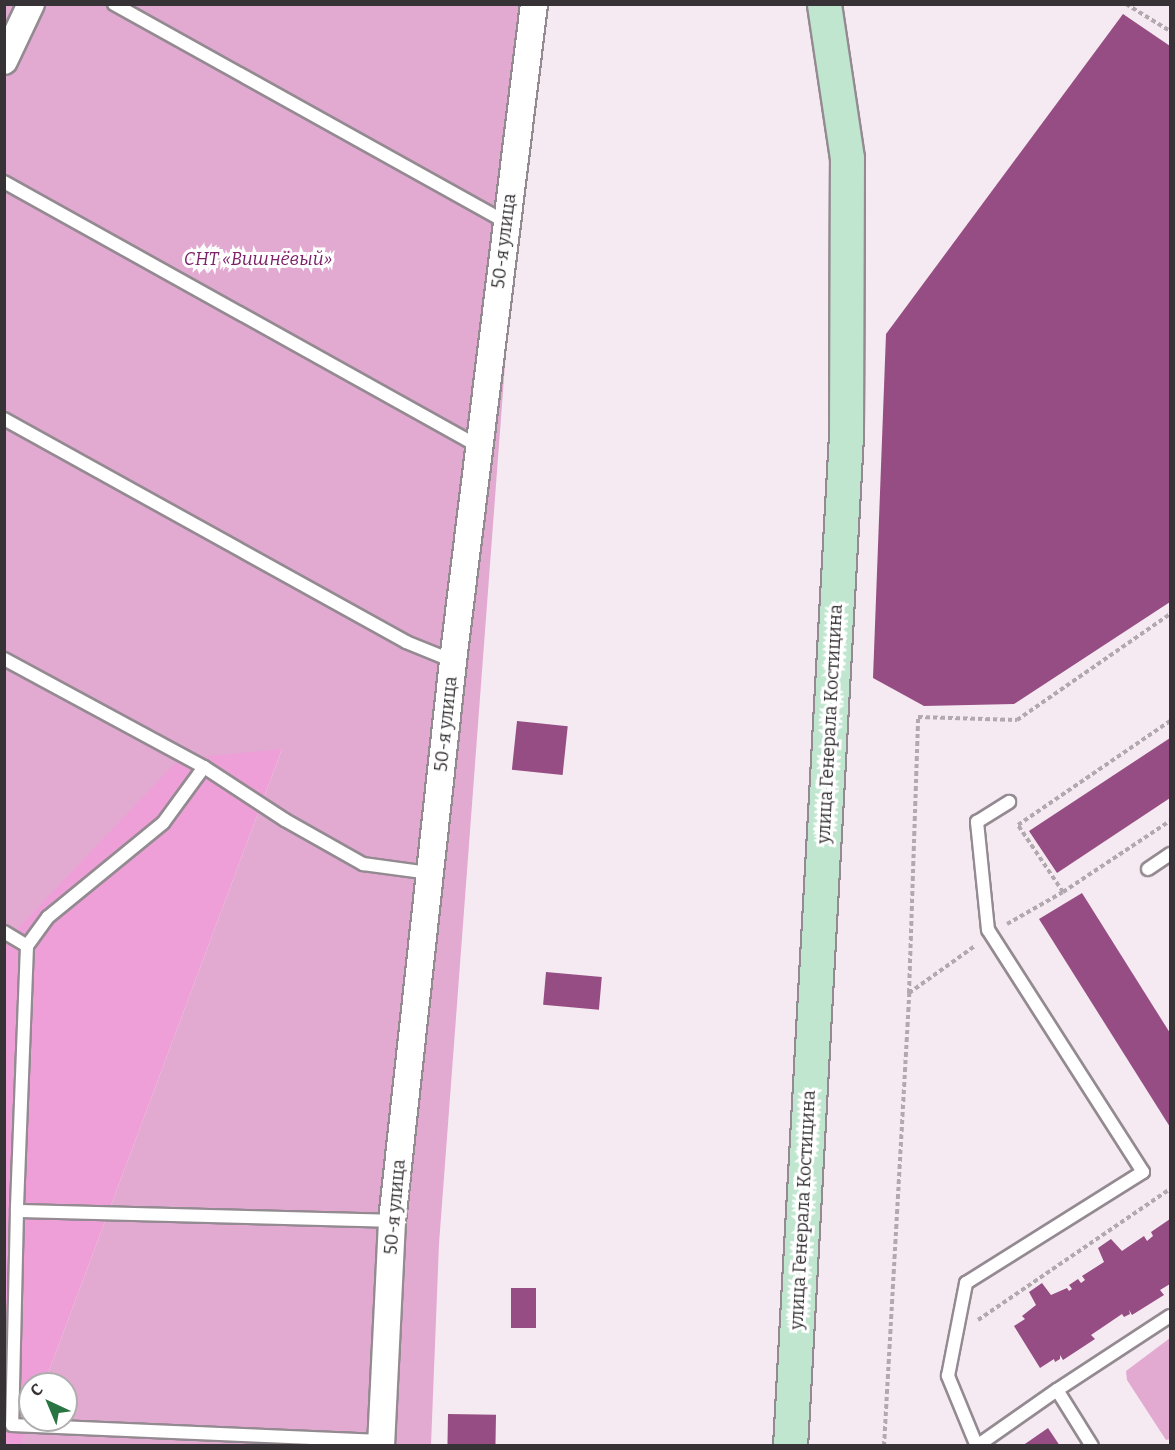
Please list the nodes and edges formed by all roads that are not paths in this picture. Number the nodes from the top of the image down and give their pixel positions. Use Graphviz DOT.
graph roads {
  1 [pos="31,4"];
  2 [pos="114,4"];
  3 [pos="534,4"];
  4 [pos="824,4"];
  5 [pos="4,61"];
  6 [pos="4,182"];
  7 [pos="506,222"];
  8 [pos="4,418"];
  9 [pos="478,446"];
  10 [pos="4,659"];
  11 [pos="453,661"];
  12 [pos="204,767"];
  13 [pos="1009,802"];
  14 [pos="1170,854"];
  15 [pos="1148,869"];
  16 [pos="430,873"];
  17 [pos="4,932"];
  18 [pos="27,945"];
  19 [pos="17,1211"];
  20 [pos="392,1221"];
  21 [pos="1170,1316"];
  22 [pos="1057,1390"];
  23 [pos="381,1443"];
  24 [pos="976,1445"];
  25 [pos="790,1446"];
  26 [pos="1092,1446"];
  1 -- 5 [label="street"];
  2 -- 7 [label="lane"];
  3 -- 7 [label="street, 50-я улица"];
  4 -- 25 [label="street, улица Генерала Костицина"];
  6 -- 9 [label="lane"];
  7 -- 9 [label="street, 50-я улица"];
  8 -- 11 [label="lane"];
  9 -- 11 [label="street, 50-я улица"];
  10 -- 12 [label="lane"];
  11 -- 16 [label="street, 50-я улица"];
  12 -- 16 [label="lane"];
  12 -- 18 [label="lane"];
  13 -- 24 [label="lane"];
  14 -- 15 [label="lane"];
  16 -- 20 [label="street, 50-я улица"];
  17 -- 18 [label="lane"];
  18 -- 19 [label="lane"];
  19 -- 20 [label="lane"];
  19 -- 23 [label="lane"];
  20 -- 23 [label="street, 50-я улица"];
  21 -- 22 [label="lane"];
  22 -- 24 [label="lane"];
  22 -- 26 [label="lane"];
}
